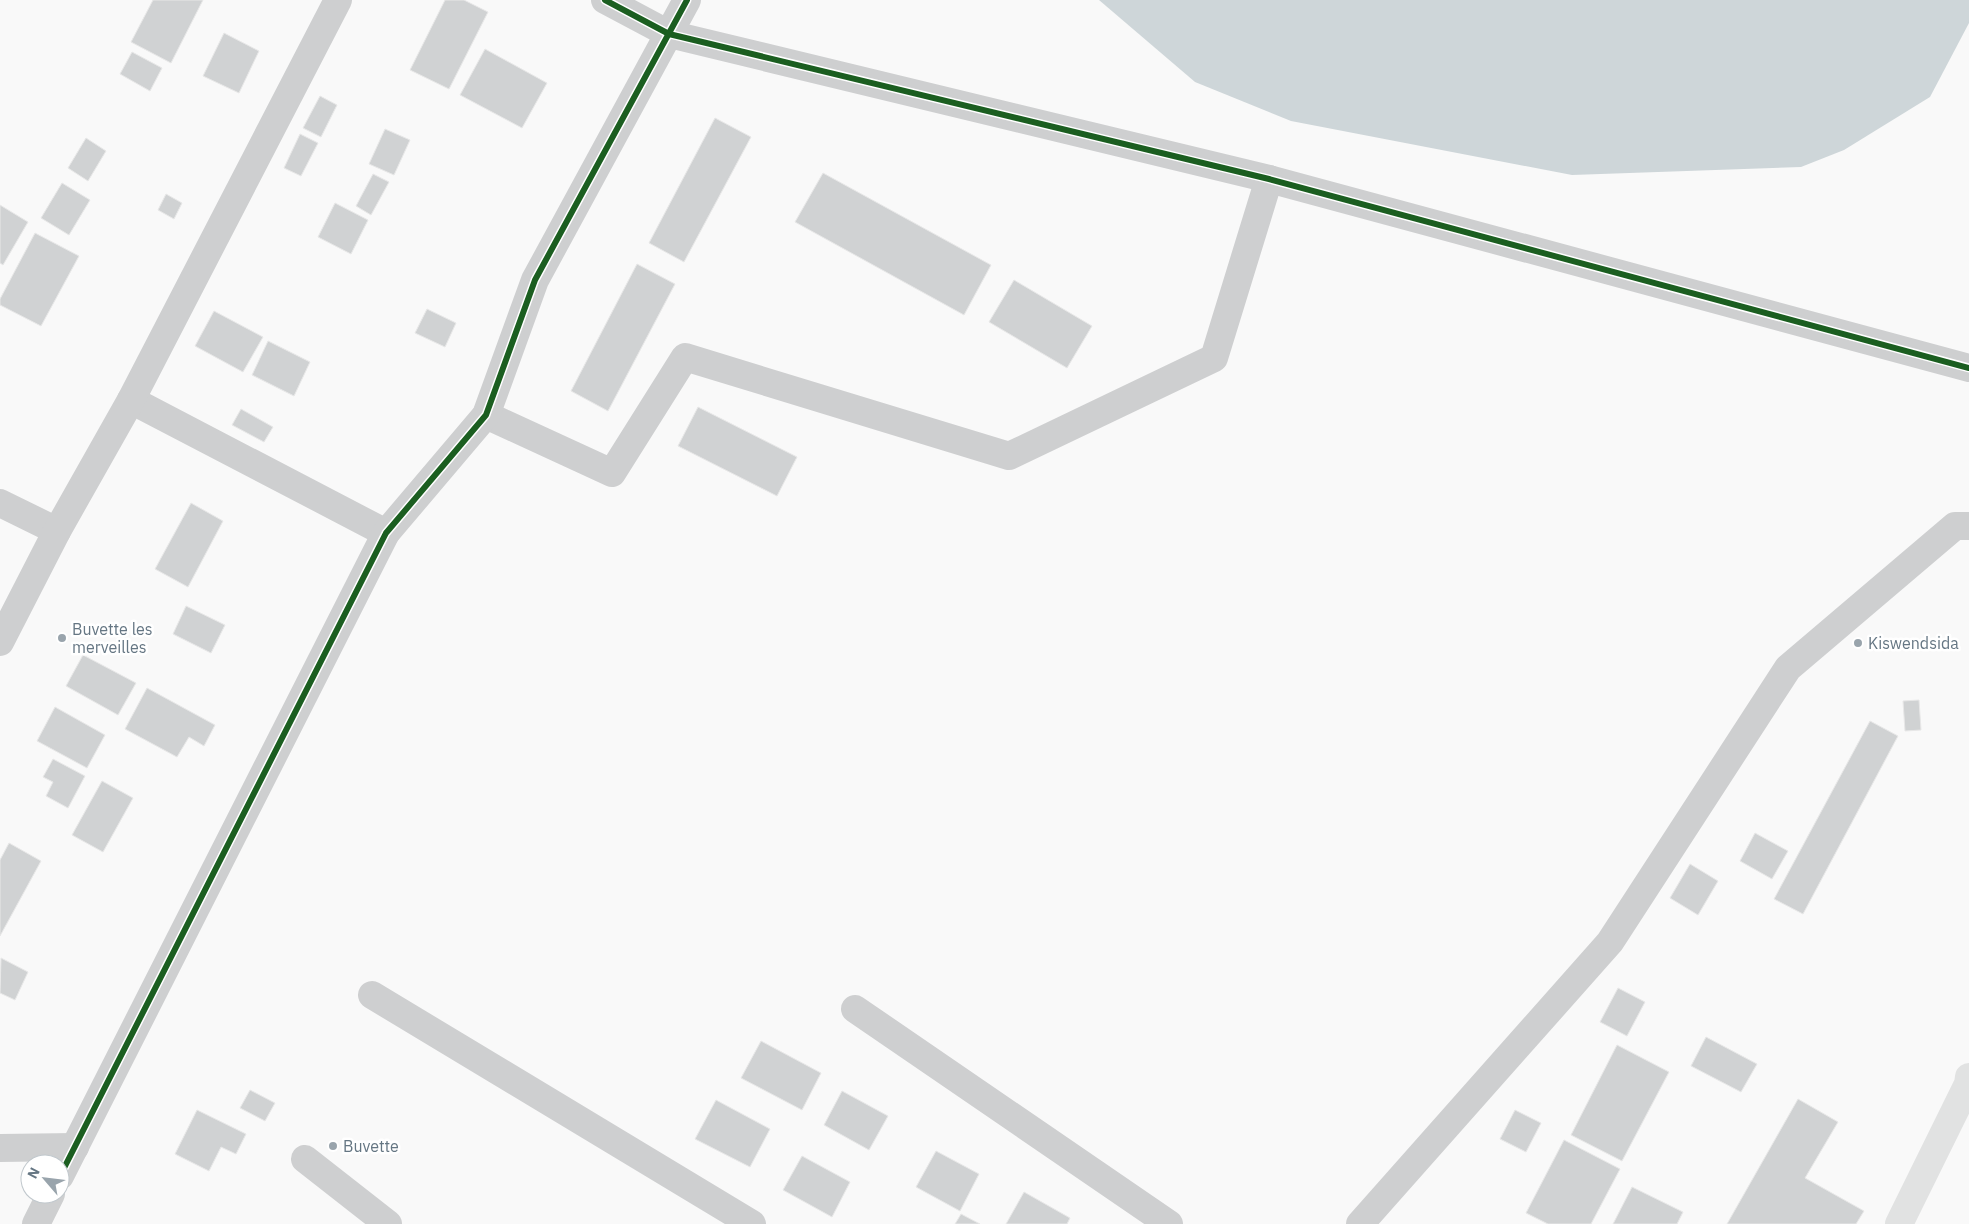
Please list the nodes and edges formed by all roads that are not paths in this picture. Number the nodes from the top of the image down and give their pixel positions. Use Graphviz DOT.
graph roads {
  1 [pos="338,0"];
  2 [pos="605,0"];
  3 [pos="687,0"];
  4 [pos="670,34"];
  5 [pos="1268,179"];
  6 [pos="1969,368"];
  7 [pos="131,400"];
  8 [pos="486,415"];
  9 [pos="0,503"];
  10 [pos="1969,526"];
  11 [pos="57,531"];
  12 [pos="386,533"];
  13 [pos="0,642"];
  14 [pos="372,995"];
  15 [pos="855,1009"];
  16 [pos="1969,1077"];
  17 [pos="1969,1084"];
  18 [pos="75,1147"];
  19 [pos="0,1148"];
  20 [pos="70,1157"];
  21 [pos="306,1159"];
  22 [pos="46,1204"];
  23 [pos="36,1224"];
  24 [pos="388,1224"];
  25 [pos="752,1224"];
  26 [pos="1169,1224"];
  27 [pos="1360,1224"];
  28 [pos="1899,1224"];
  1 -- 7 [label="street"];
  2 -- 4 [label="street"];
  3 -- 4 [label="street"];
  4 -- 5 [label="street"];
  4 -- 8 [label="street"];
  5 -- 6 [label="street"];
  5 -- 8 [label="street"];
  7 -- 11 [label="street"];
  7 -- 12 [label="street"];
  8 -- 12 [label="street"];
  9 -- 11 [label="street"];
  10 -- 27 [label="street"];
  11 -- 13 [label="street"];
  12 -- 18 [label="street"];
  14 -- 25 [label="street"];
  15 -- 26 [label="street"];
  16 -- 17 [label="main road"];
  17 -- 28 [label="main road"];
  18 -- 19 [label="street"];
  18 -- 20 [label="street"];
  21 -- 24 [label="street"];
  22 -- 23 [label="street"];
}
